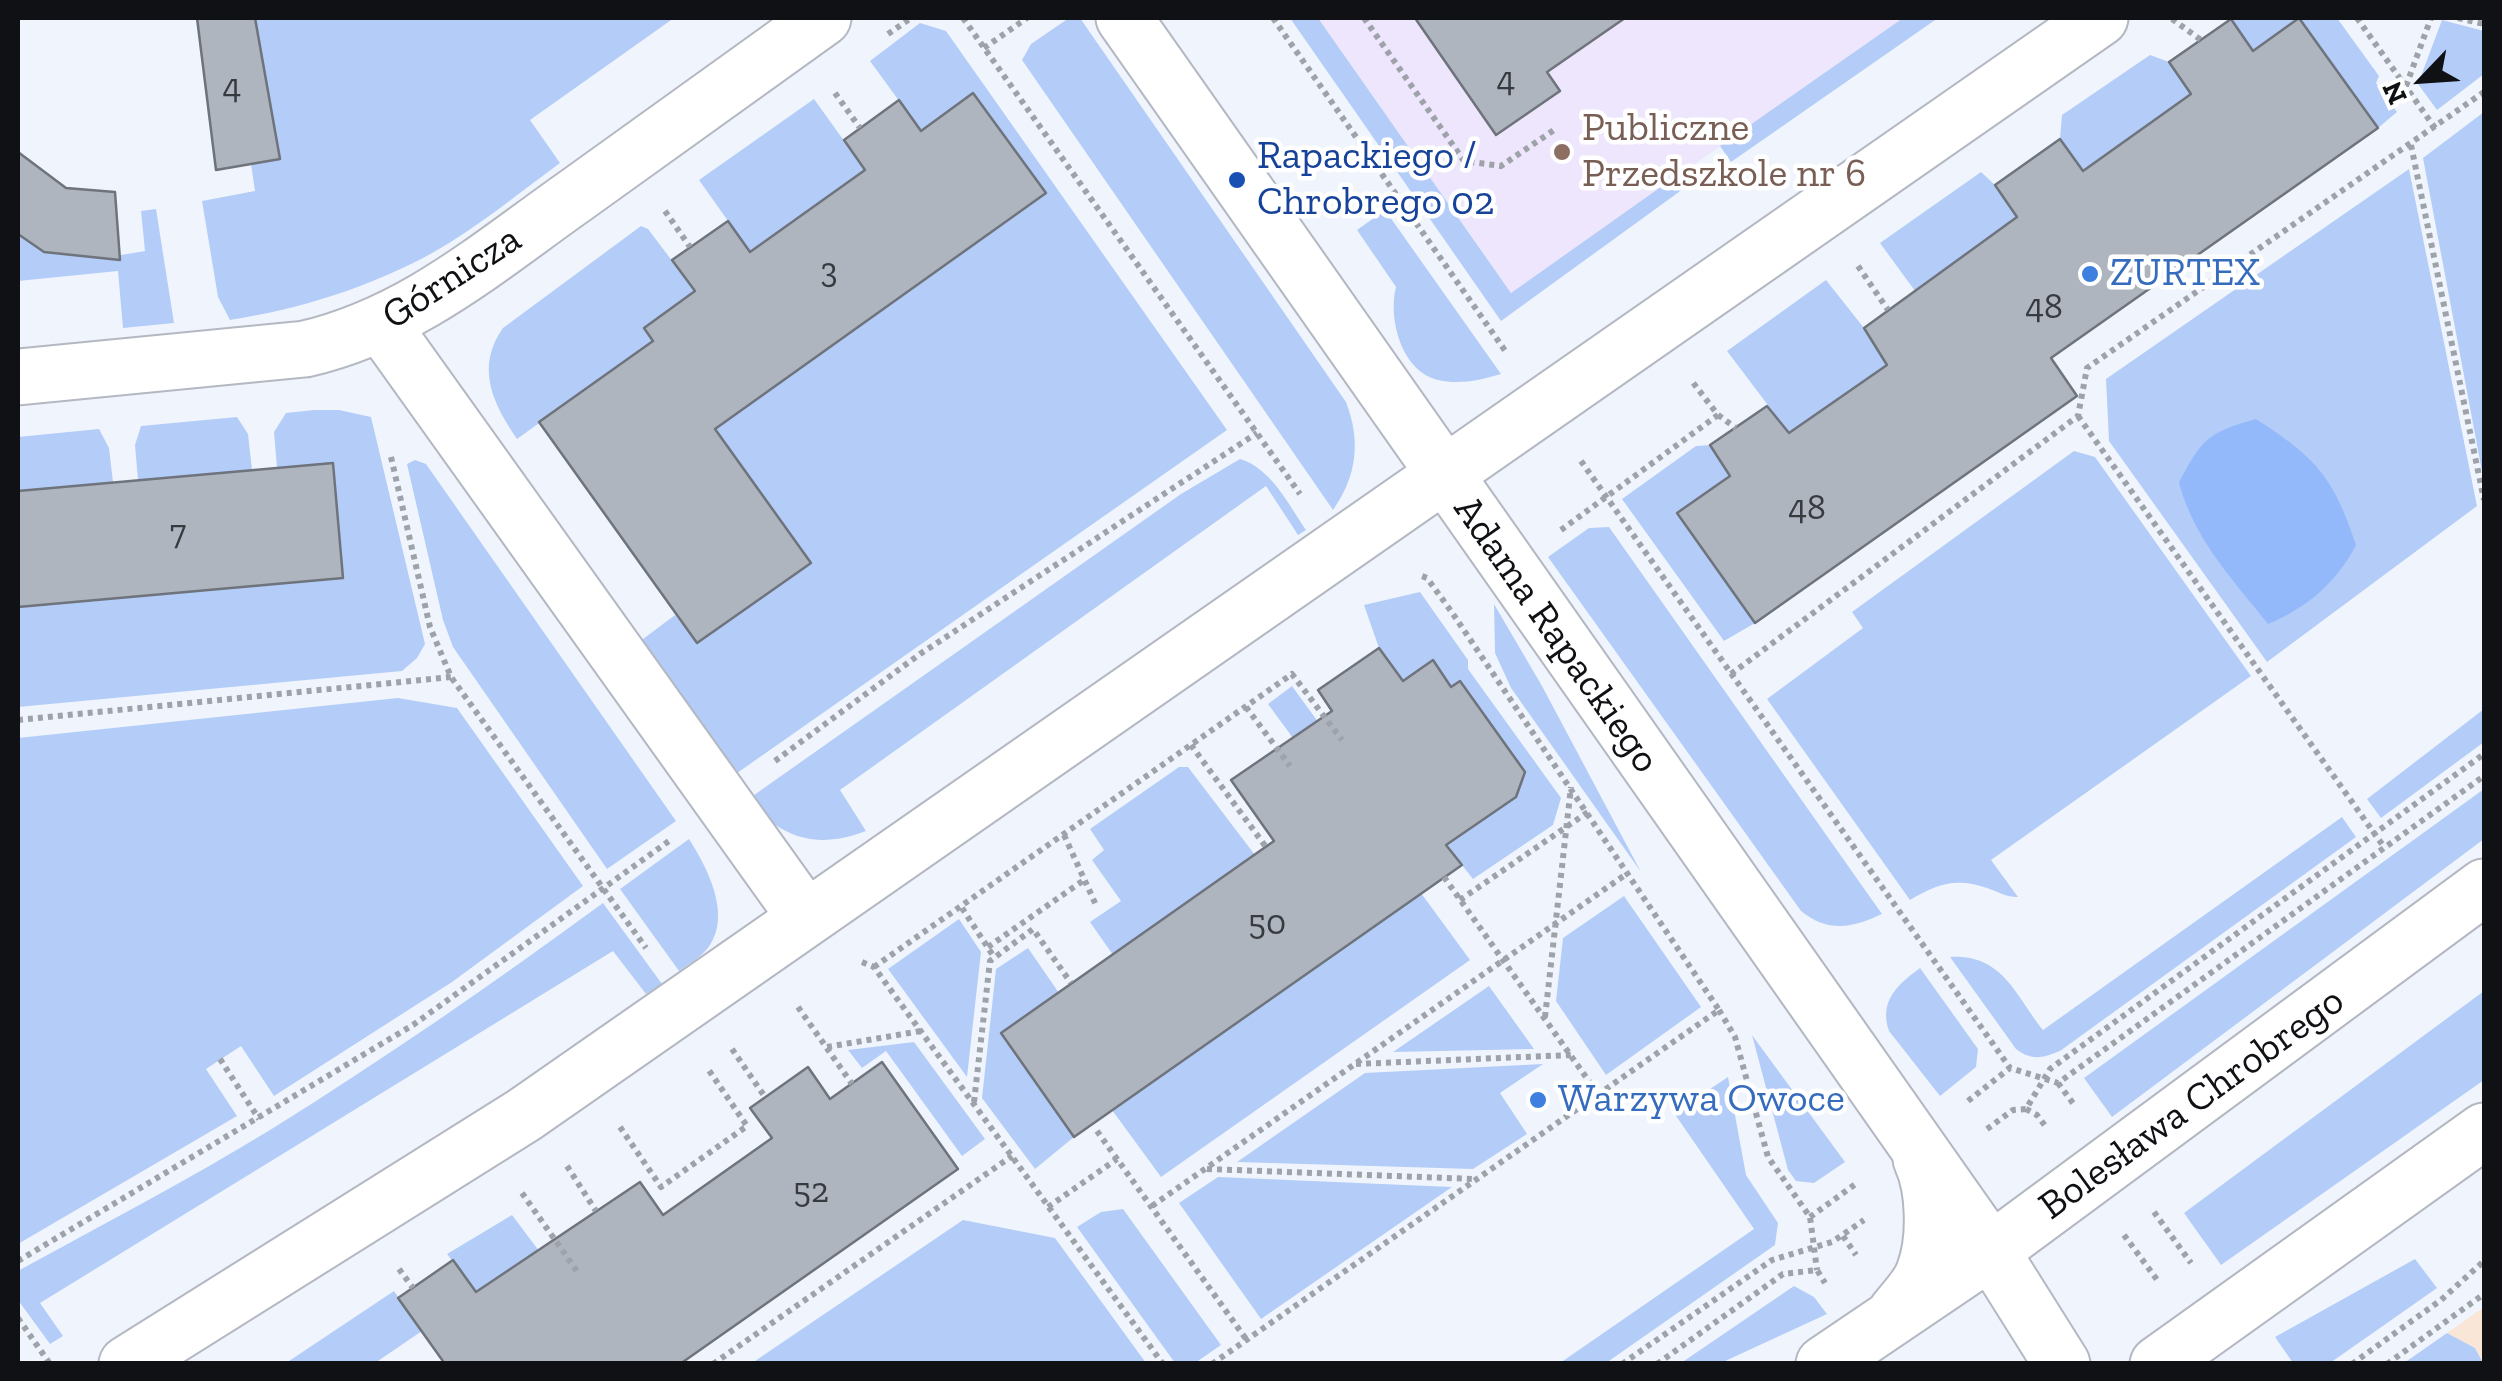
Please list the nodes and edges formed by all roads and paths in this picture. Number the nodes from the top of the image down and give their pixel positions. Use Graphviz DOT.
graph roads {
  1 [pos="824,18"];
  2 [pos="963,18"];
  3 [pos="1028,18"];
  4 [pos="1124,18"];
  5 [pos="1272,18"];
  6 [pos="1364,18"];
  7 [pos="2100,18"];
  8 [pos="2172,18"];
  9 [pos="2357,18"];
  10 [pos="2431,18"];
  11 [pos="2458,18"];
  12 [pos="2484,24"];
  13 [pos="2202,40"];
  14 [pos="984,48"];
  15 [pos="825,80"];
  16 [pos="2406,87"];
  17 [pos="2484,92"];
  18 [pos="860,128"];
  19 [pos="1556,128"];
  20 [pos="2435,128"];
  21 [pos="2411,145"];
  22 [pos="658,200"];
  23 [pos="690,247"];
  24 [pos="1855,263"];
  25 [pos="1888,310"];
  26 [pos="382,325"];
  27 [pos="18,376"];
  28 [pos="1688,376"];
  29 [pos="1543,406"];
  30 [pos="1718,415"];
  31 [pos="2078,416"];
  32 [pos="1736,428"];
  33 [pos="1257,432"];
  34 [pos="388,444"];
  35 [pos="1443,474"];
  36 [pos="1606,496"];
  37 [pos="2484,500"];
  38 [pos="1337,548"];
  39 [pos="1510,568"];
  40 [pos="1414,572"];
  41 [pos="1450,611"];
  42 [pos="1731,674"];
  43 [pos="451,677"];
  44 [pos="1246,706"];
  45 [pos="18,720"];
  46 [pos="1342,740"];
  47 [pos="1191,744"];
  48 [pos="2484,754"];
  49 [pos="1290,766"];
  50 [pos="2484,776"];
  51 [pos="1571,786"];
  52 [pos="721,801"];
  53 [pos="1588,812"];
  54 [pos="1565,828"];
  55 [pos="1064,834"];
  56 [pos="2374,835"];
  57 [pos="1266,847"];
  58 [pos="2384,848"];
  59 [pos="1625,874"];
  60 [pos="1444,877"];
  61 [pos="1084,880"];
  62 [pos="2484,887"];
  63 [pos="602,890"];
  64 [pos="1460,900"];
  65 [pos="1096,905"];
  66 [pos="962,907"];
  67 [pos="806,918"];
  68 [pos="1558,922"];
  69 [pos="988,946"];
  70 [pos="994,956"];
  71 [pos="1503,960"];
  72 [pos="1071,983"];
  73 [pos="792,998"];
  74 [pos="1718,1010"];
  75 [pos="1545,1018"];
  76 [pos="921,1031"];
  77 [pos="727,1042"];
  78 [pos="827,1048"];
  79 [pos="1570,1055"];
  80 [pos="220,1059"];
  81 [pos="702,1060"];
  82 [pos="1355,1064"];
  83 [pos="2010,1068"];
  84 [pos="2045,1078"];
  85 [pos="2058,1083"];
  86 [pos="852,1084"];
  87 [pos="1598,1094"];
  88 [pos="766,1098"];
  89 [pos="974,1103"];
  90 [pos="259,1119"];
  91 [pos="615,1119"];
  92 [pos="2484,1130"];
  93 [pos="1097,1131"];
  94 [pos="559,1155"];
  95 [pos="1012,1156"];
  96 [pos="1117,1158"];
  97 [pos="2116,1160"];
  98 [pos="1924,1162"];
  99 [pos="1205,1168"];
  100 [pos="1476,1180"];
  101 [pos="515,1184"];
  102 [pos="1152,1206"];
  103 [pos="1048,1207"];
  104 [pos="596,1211"];
  105 [pos="1810,1217"];
  106 [pos="1813,1247"];
  107 [pos="1990,1252"];
  108 [pos="2484,1260"];
  109 [pos="18,1261"];
  110 [pos="1817,1270"];
  111 [pos="579,1274"];
  112 [pos="2484,1294"];
  113 [pos="2226,1312"];
  114 [pos="1895,1313"];
  115 [pos="18,1318"];
  116 [pos="1246,1339"];
  117 [pos="50,1364"];
  118 [pos="127,1364"];
  119 [pos="714,1364"];
  120 [pos="1163,1364"];
  121 [pos="1212,1364"];
  122 [pos="1622,1364"];
  123 [pos="1824,1364"];
  124 [pos="2062,1364"];
  125 [pos="2158,1364"];
  126 [pos="2352,1364"];
  127 [pos="2388,1364"];
  1 -- 26 [label="street, Górnicza"];
  2 -- 14 [label="path"];
  3 -- 14 [label="path"];
  4 -- 35 [label="street, Adama Rapackiego"];
  5 -- 29 [label="path"];
  6 -- 19 [label="path"];
  7 -- 29 [label="street"];
  8 -- 13 [label="path"];
  9 -- 16 [label="path"];
  10 -- 16 [label="path"];
  11 -- 12 [label="path"];
  14 -- 33 [label="path"];
  15 -- 18 [label="path"];
  16 -- 20 [label="path"];
  17 -- 20 [label="path"];
  20 -- 21 [label="path"];
  21 -- 31 [label="path"];
  21 -- 37 [label="path"];
  22 -- 23 [label="path"];
  24 -- 25 [label="path"];
  26 -- 27 [label="street, Górnicza"];
  26 -- 52 [label="street"];
  28 -- 30 [label="path"];
  29 -- 35 [label="street"];
  29 -- 36 [label="path"];
  30 -- 32 [label="path"];
  30 -- 36 [label="path"];
  31 -- 42 [label="path"];
  31 -- 56 [label="path"];
  33 -- 38 [label="path"];
  33 -- 52 [label="path"];
  34 -- 43 [label="path"];
  35 -- 38 [label="street"];
  35 -- 39 [label="street, Adama Rapackiego"];
  36 -- 39 [label="path"];
  36 -- 42 [label="path"];
  38 -- 67 [label="street"];
  39 -- 41 [label="path"];
  39 -- 98 [label="street, Adama Rapackiego"];
  40 -- 41 [label="path"];
  41 -- 51 [label="path"];
  42 -- 83 [label="path"];
  43 -- 45 [label="path"];
  43 -- 63 [label="path"];
  44 -- 46 [label="path"];
  44 -- 47 [label="path"];
  44 -- 49 [label="path"];
  47 -- 55 [label="path"];
  47 -- 57 [label="path"];
  48 -- 56 [label="path"];
  50 -- 58 [label="path"];
  51 -- 53 [label="path"];
  51 -- 54 [label="path"];
  52 -- 63 [label="path"];
  52 -- 67 [label="street"];
  53 -- 54 [label="path"];
  53 -- 59 [label="path"];
  54 -- 64 [label="path"];
  54 -- 68 [label="path"];
  55 -- 61 [label="path"];
  55 -- 66 [label="path"];
  56 -- 58 [label="path"];
  56 -- 84 [label="path"];
  58 -- 85 [label="path"];
  59 -- 68 [label="path"];
  59 -- 74 [label="path"];
  60 -- 64 [label="path"];
  61 -- 65 [label="path"];
  61 -- 69 [label="path"];
  62 -- 97 [label="street, Bolesława Chrobrego"];
  63 -- 90 [label="path"];
  64 -- 71 [label="path"];
  66 -- 69 [label="path"];
  66 -- 76 [label="path"];
  67 -- 118 [label="street"];
  68 -- 71 [label="path"];
  68 -- 75 [label="path"];
  69 -- 70 [label="path"];
  70 -- 72 [label="path"];
  70 -- 89 [label="path"];
  71 -- 75 [label="path"];
  71 -- 82 [label="path"];
  73 -- 78 [label="path"];
  74 -- 87 [label="path"];
  74 -- 105 [label="path"];
  75 -- 79 [label="path"];
  76 -- 78 [label="path"];
  76 -- 89 [label="path"];
  77 -- 88 [label="path"];
  78 -- 86 [label="path"];
  79 -- 82 [label="path"];
  79 -- 87 [label="path"];
  80 -- 90 [label="path"];
  81 -- 91 [label="path"];
  82 -- 99 [label="path"];
  83 -- 84 [label="path"];
  83 -- 98 [label="path"];
  84 -- 85 [label="path"];
  84 -- 98 [label="path"];
  85 -- 97 [label="path"];
  87 -- 100 [label="path"];
  89 -- 95 [label="path"];
  90 -- 109 [label="path"];
  92 -- 113 [label="street"];
  93 -- 96 [label="path"];
  94 -- 104 [label="path"];
  95 -- 103 [label="path"];
  95 -- 119 [label="path"];
  96 -- 102 [label="path"];
  96 -- 103 [label="path"];
  97 -- 107 [label="street, Bolesława Chrobrego"];
  97 -- 113 [label="path"];
  98 -- 105 [label="path"];
  98 -- 106 [label="path"];
  98 -- 107 [label="street, Adama Rapackiego"];
  98 -- 114 [label="street, Bolesława Chrobrego"];
  99 -- 100 [label="path"];
  99 -- 102 [label="path"];
  100 -- 116 [label="path"];
  101 -- 111 [label="path"];
  102 -- 116 [label="path"];
  103 -- 120 [label="path"];
  105 -- 106 [label="path"];
  106 -- 110 [label="path"];
  106 -- 122 [label="path"];
  107 -- 114 [label="street, Bolesława Chrobrego"];
  107 -- 124 [label="street, Adama Rapackiego"];
  108 -- 126 [label="path"];
  112 -- 127 [label="path"];
  113 -- 125 [label="street"];
  114 -- 123 [label="street, Bolesława Chrobrego"];
  115 -- 117 [label="path"];
  116 -- 121 [label="path"];
}
